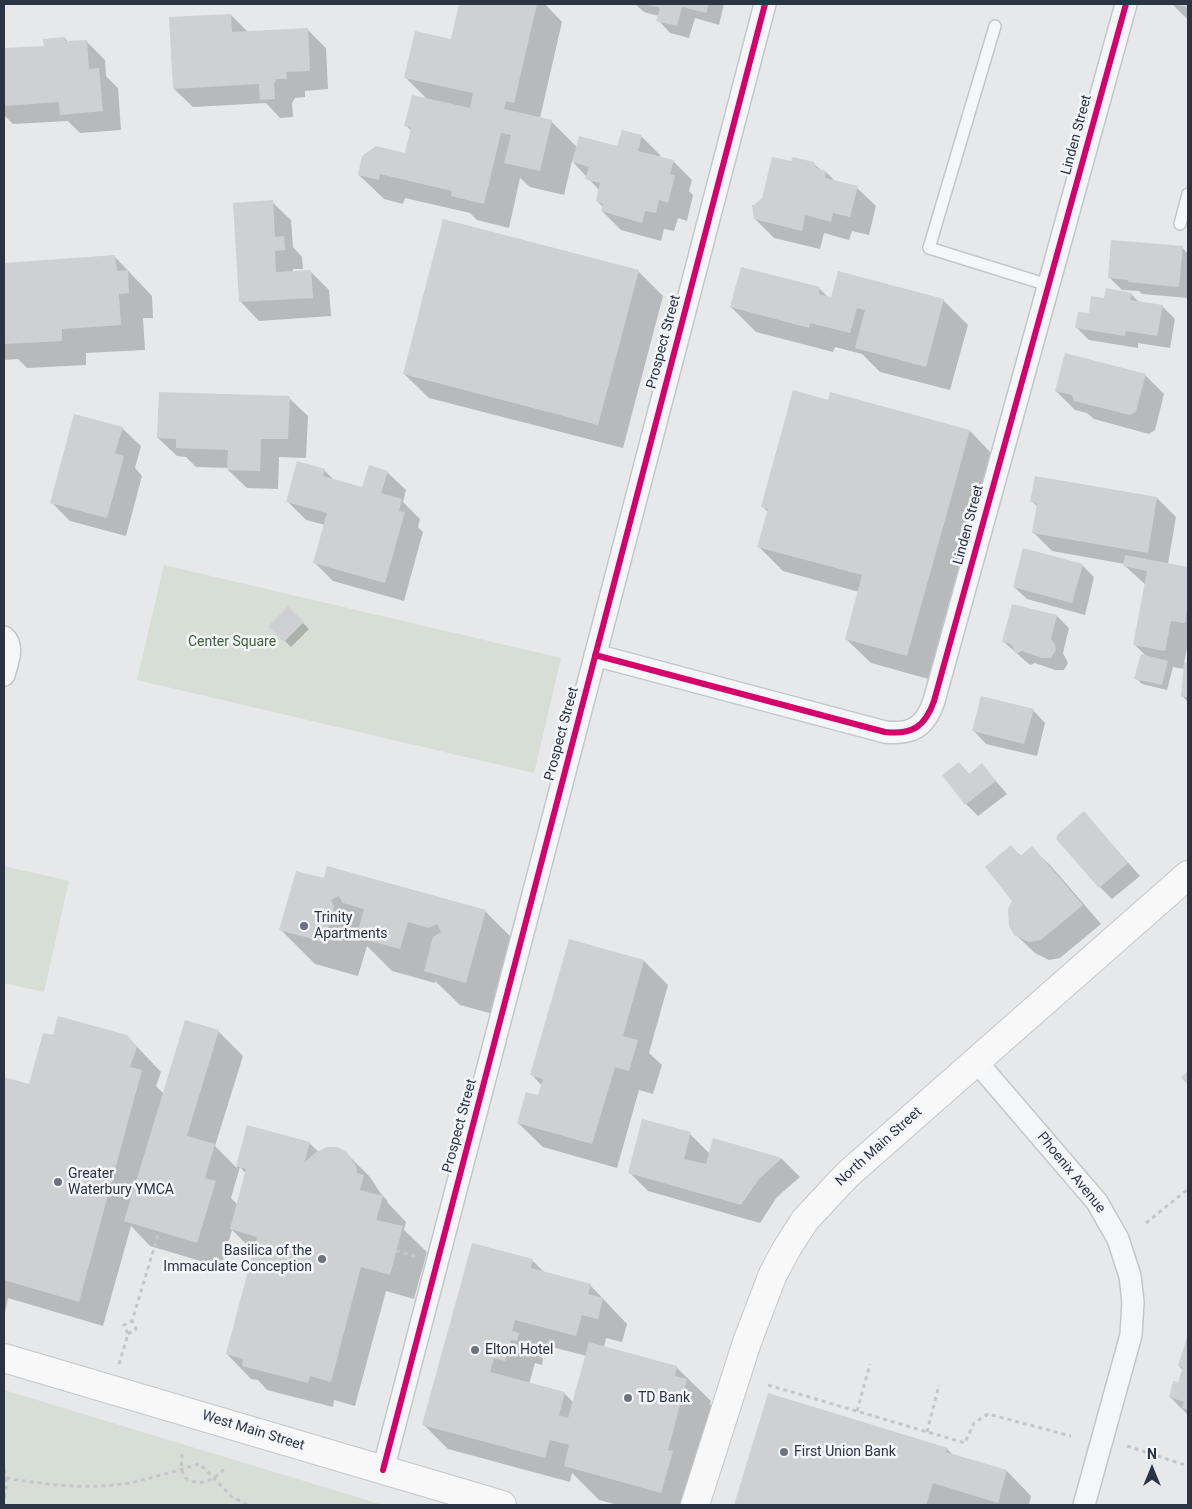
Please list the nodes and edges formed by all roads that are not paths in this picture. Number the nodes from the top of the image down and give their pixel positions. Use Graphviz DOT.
graph roads {
  1 [pos="765,4"];
  2 [pos="1126,4"];
  3 [pos="994,26"];
  4 [pos="1188,194"];
  5 [pos="1180,224"];
  6 [pos="1048,285"];
  7 [pos="6,638"];
  8 [pos="595,654"];
  9 [pos="4,675"];
  10 [pos="1188,875"];
  11 [pos="976,1061"];
  12 [pos="4,1358"];
  13 [pos="382,1470"];
  14 [pos="502,1505"];
  15 [pos="695,1505"];
  16 [pos="1084,1505"];
  1 -- 8 [label="street, Prospect Street"];
  2 -- 6 [label="street, Linden Street"];
  3 -- 6 [label="lane"];
  4 -- 5 [label="lane"];
  6 -- 8 [label="street, Linden Street"];
  7 -- 9 [label="street"];
  8 -- 13 [label="street, Prospect Street"];
  10 -- 11 [label="main road, North Main Street"];
  11 -- 15 [label="main road, North Main Street"];
  11 -- 16 [label="street, Phoenix Avenue"];
  12 -- 13 [label="main road, West Main Street"];
  13 -- 14 [label="main road, West Main Street"];
}
